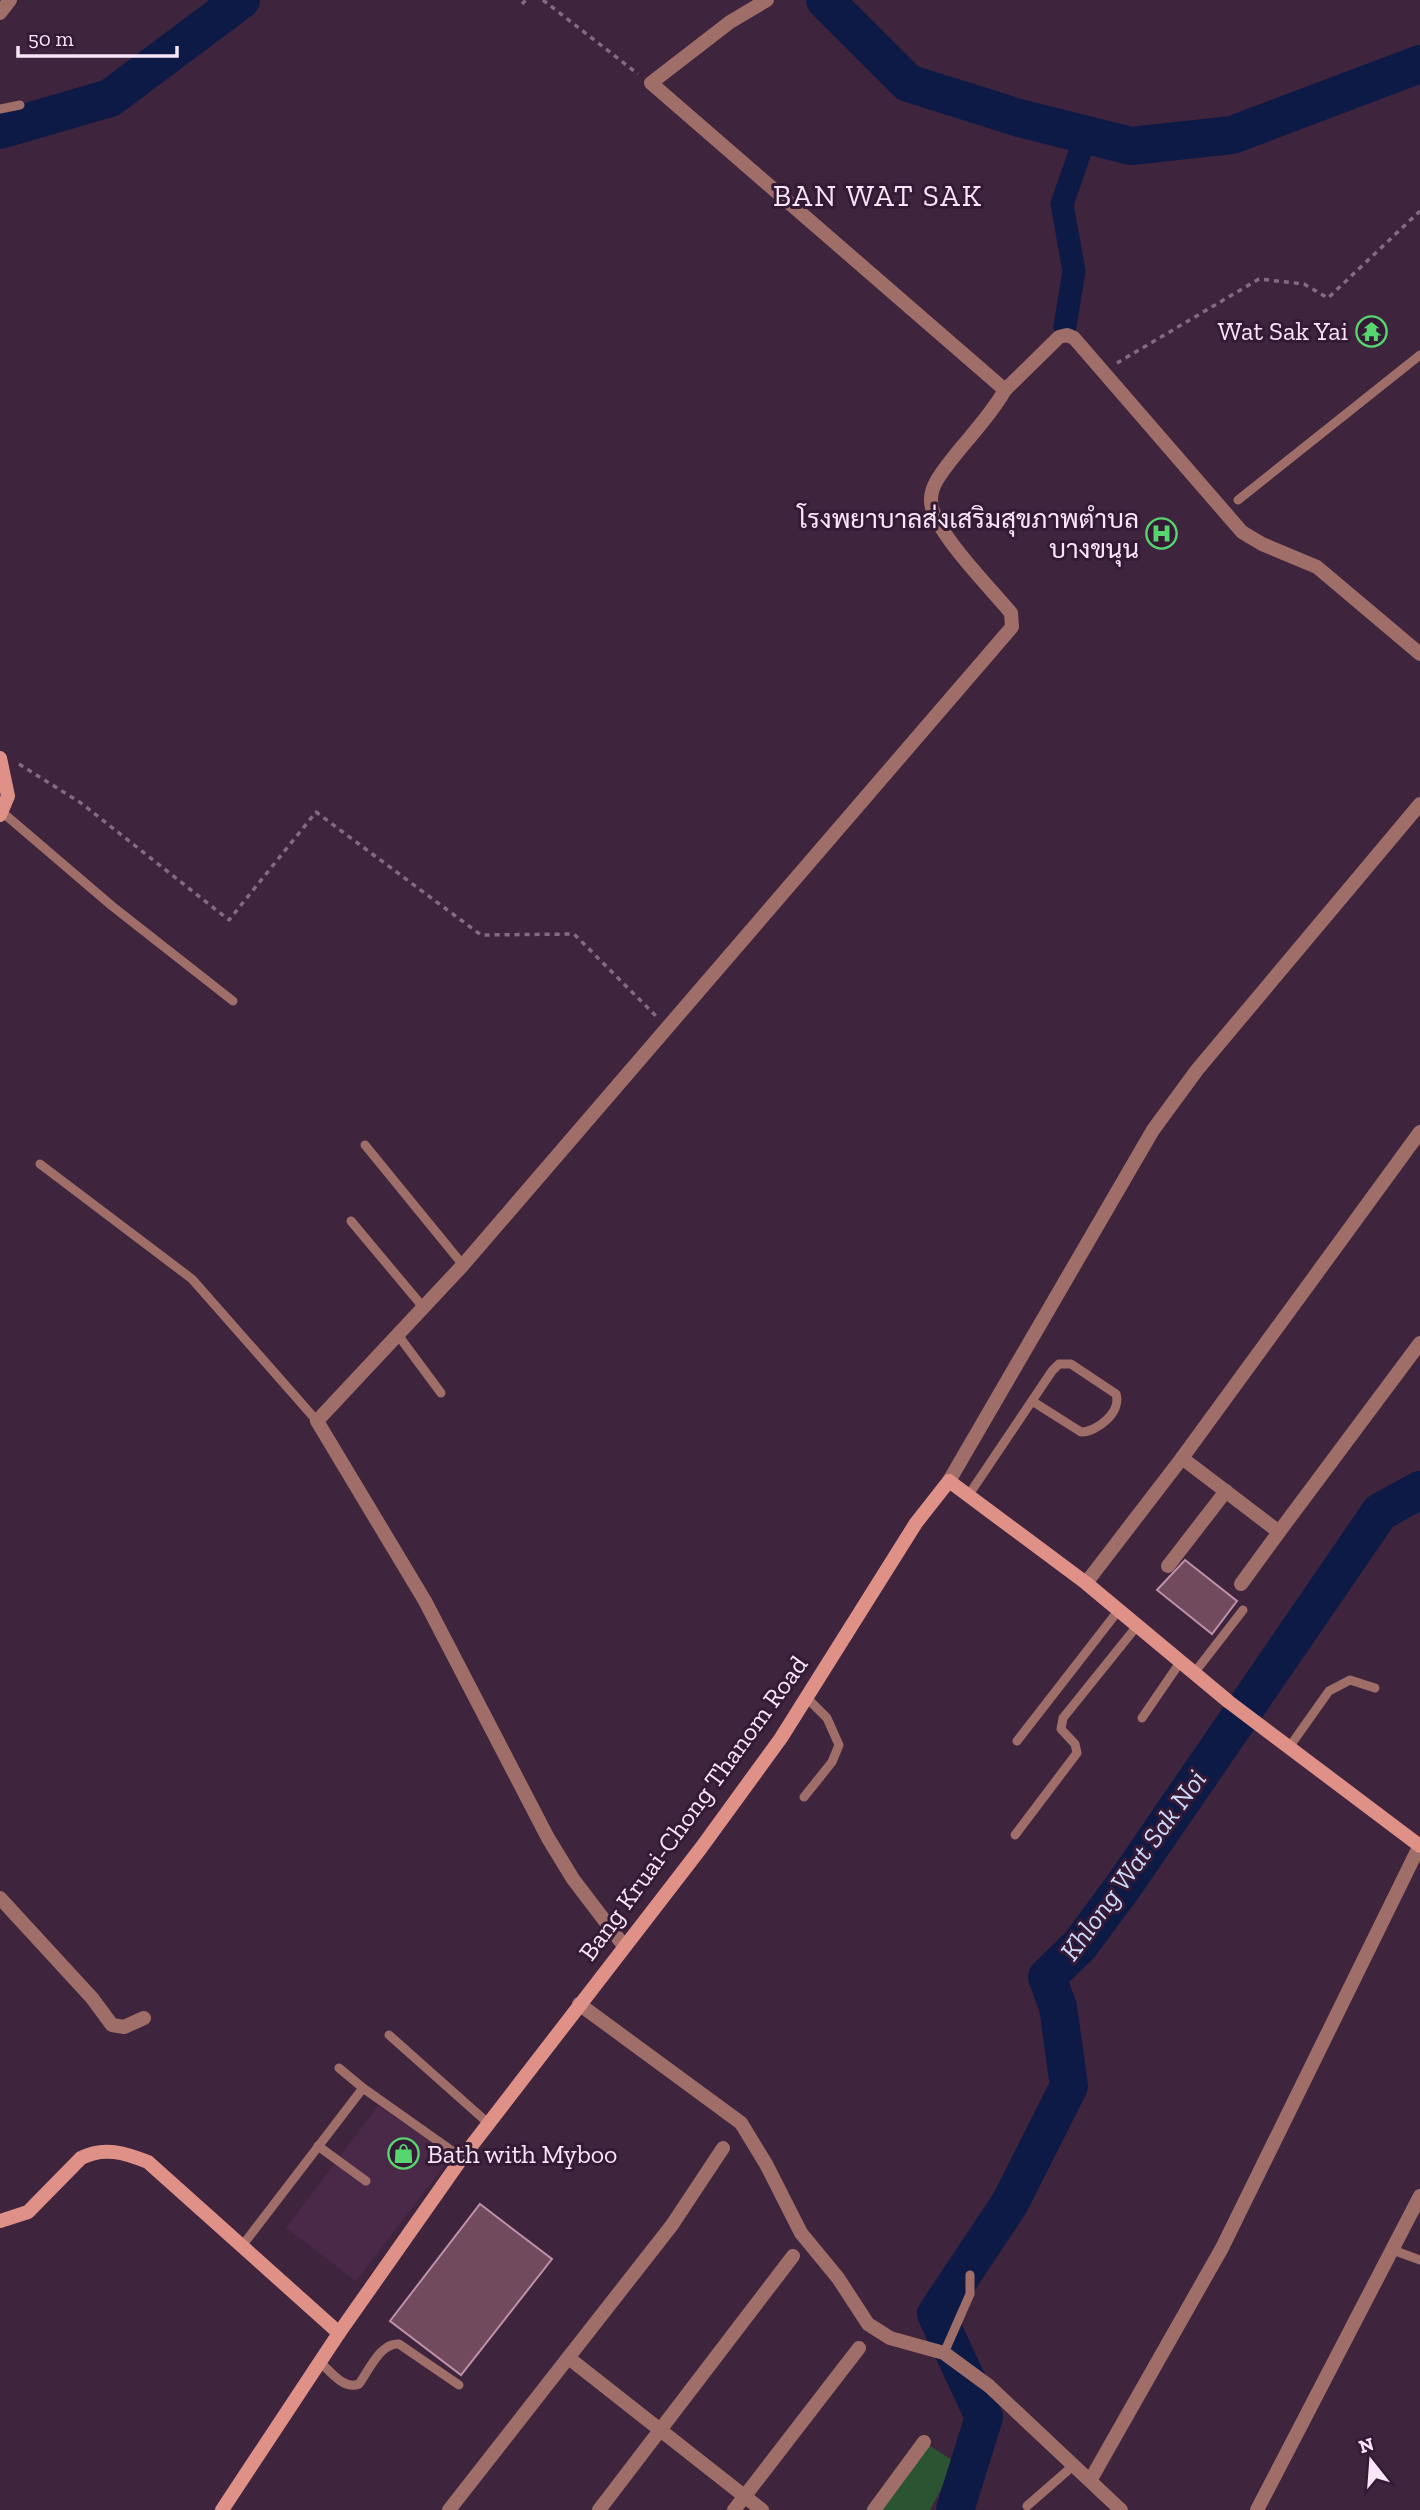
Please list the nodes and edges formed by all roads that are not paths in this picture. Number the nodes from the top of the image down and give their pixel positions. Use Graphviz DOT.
graph roads {
  1 [pos="9,0"];
  2 [pos="767,0"];
  3 [pos="0,13"];
  4 [pos="20,105"];
  5 [pos="0,109"];
  6 [pos="1420,355"];
  7 [pos="1005,390"];
  8 [pos="1238,500"];
  9 [pos="1420,654"];
  10 [pos="6,758"];
  11 [pos="1420,804"];
  12 [pos="1,814"];
  13 [pos="233,1001"];
  14 [pos="1420,1132"];
  15 [pos="365,1145"];
  16 [pos="40,1164"];
  17 [pos="352,1221"];
  18 [pos="463,1265"];
  19 [pos="423,1307"];
  20 [pos="398,1335"];
  21 [pos="1420,1343"];
  22 [pos="440,1393"];
  23 [pos="1032,1401"];
  24 [pos="317,1421"];
  25 [pos="1182,1458"];
  26 [pos="950,1480"];
  27 [pos="1226,1491"];
  28 [pos="970,1493"];
  29 [pos="1279,1532"];
  30 [pos="1168,1566"];
  31 [pos="1086,1583"];
  32 [pos="1241,1584"];
  33 [pos="1243,1610"];
  34 [pos="1118,1611"];
  35 [pos="1138,1626"];
  36 [pos="1181,1661"];
  37 [pos="1195,1672"];
  38 [pos="1375,1688"];
  39 [pos="808,1699"];
  40 [pos="1142,1718"];
  41 [pos="1017,1741"];
  42 [pos="1290,1746"];
  43 [pos="804,1797"];
  44 [pos="1015,1835"];
  45 [pos="1420,1846"];
  46 [pos="0,1898"];
  47 [pos="624,1946"];
  48 [pos="579,2004"];
  49 [pos="144,2018"];
  50 [pos="389,2035"];
  51 [pos="339,2068"];
  52 [pos="363,2088"];
  53 [pos="488,2123"];
  54 [pos="318,2146"];
  55 [pos="723,2148"];
  56 [pos="462,2158"];
  57 [pos="366,2181"];
  58 [pos="1420,2196"];
  59 [pos="0,2221"];
  60 [pos="242,2246"];
  61 [pos="1390,2249"];
  62 [pos="793,2256"];
  63 [pos="1420,2260"];
  64 [pos="970,2275"];
  65 [pos="339,2333"];
  66 [pos="859,2348"];
  67 [pos="944,2353"];
  68 [pos="570,2359"];
  69 [pos="320,2362"];
  70 [pos="459,2385"];
  71 [pos="661,2430"];
  72 [pos="924,2442"];
  73 [pos="1074,2465"];
  74 [pos="1091,2479"];
  75 [pos="744,2497"];
  76 [pos="1027,2506"];
  77 [pos="222,2510"];
  78 [pos="449,2510"];
  79 [pos="599,2510"];
  80 [pos="734,2510"];
  81 [pos="762,2510"];
  82 [pos="874,2510"];
  83 [pos="1121,2510"];
  84 [pos="1257,2510"];
  1 -- 3 [label="street"];
  2 -- 7 [label="street"];
  4 -- 5 [label="lane"];
  6 -- 8 [label="lane"];
  7 -- 9 [label="street"];
  7 -- 18 [label="street"];
  10 -- 12 [label="street"];
  11 -- 26 [label="street"];
  12 -- 13 [label="lane"];
  14 -- 25 [label="street"];
  15 -- 18 [label="lane"];
  16 -- 24 [label="lane"];
  17 -- 19 [label="lane"];
  18 -- 19 [label="street"];
  19 -- 20 [label="street"];
  20 -- 22 [label="lane"];
  20 -- 24 [label="street"];
  21 -- 29 [label="street"];
  23 -- 23 [label="lane"];
  23 -- 28 [label="lane"];
  24 -- 47 [label="street"];
  25 -- 27 [label="street"];
  25 -- 31 [label="street"];
  26 -- 28 [label="street"];
  26 -- 39 [label="street, Bang Kruai-Chong Thanom Road"];
  27 -- 29 [label="street"];
  27 -- 30 [label="street"];
  28 -- 31 [label="street"];
  29 -- 32 [label="street"];
  31 -- 34 [label="street"];
  33 -- 37 [label="lane"];
  34 -- 35 [label="street"];
  34 -- 41 [label="lane"];
  35 -- 36 [label="street"];
  35 -- 44 [label="lane"];
  36 -- 37 [label="street"];
  36 -- 40 [label="lane"];
  37 -- 42 [label="street"];
  38 -- 42 [label="lane"];
  39 -- 43 [label="lane"];
  39 -- 47 [label="street, Bang Kruai-Chong Thanom Road"];
  42 -- 45 [label="street"];
  45 -- 74 [label="street"];
  46 -- 49 [label="street"];
  47 -- 48 [label="street, Bang Kruai-Chong Thanom Road"];
  48 -- 53 [label="street, Bang Kruai-Chong Thanom Road"];
  48 -- 67 [label="street"];
  50 -- 53 [label="lane"];
  51 -- 52 [label="lane"];
  52 -- 54 [label="lane"];
  52 -- 56 [label="lane"];
  53 -- 56 [label="street, Bang Kruai-Chong Thanom Road"];
  54 -- 57 [label="lane"];
  54 -- 60 [label="lane"];
  55 -- 68 [label="street"];
  56 -- 65 [label="street, Bang Kruai-Chong Thanom Road"];
  58 -- 61 [label="street"];
  59 -- 60 [label="street"];
  60 -- 65 [label="street"];
  61 -- 63 [label="lane"];
  61 -- 84 [label="street"];
  62 -- 71 [label="street"];
  64 -- 67 [label="lane"];
  65 -- 69 [label="street, Bang Kruai-Chong Thanom Road"];
  66 -- 75 [label="street"];
  67 -- 73 [label="street"];
  68 -- 71 [label="street"];
  68 -- 78 [label="street"];
  69 -- 70 [label="lane"];
  69 -- 77 [label="street, Bang Kruai-Chong Thanom Road"];
  71 -- 75 [label="street"];
  71 -- 79 [label="street"];
  72 -- 82 [label="street"];
  73 -- 74 [label="street"];
  73 -- 76 [label="lane"];
  74 -- 83 [label="street"];
  75 -- 80 [label="street"];
  75 -- 81 [label="street"];
}
